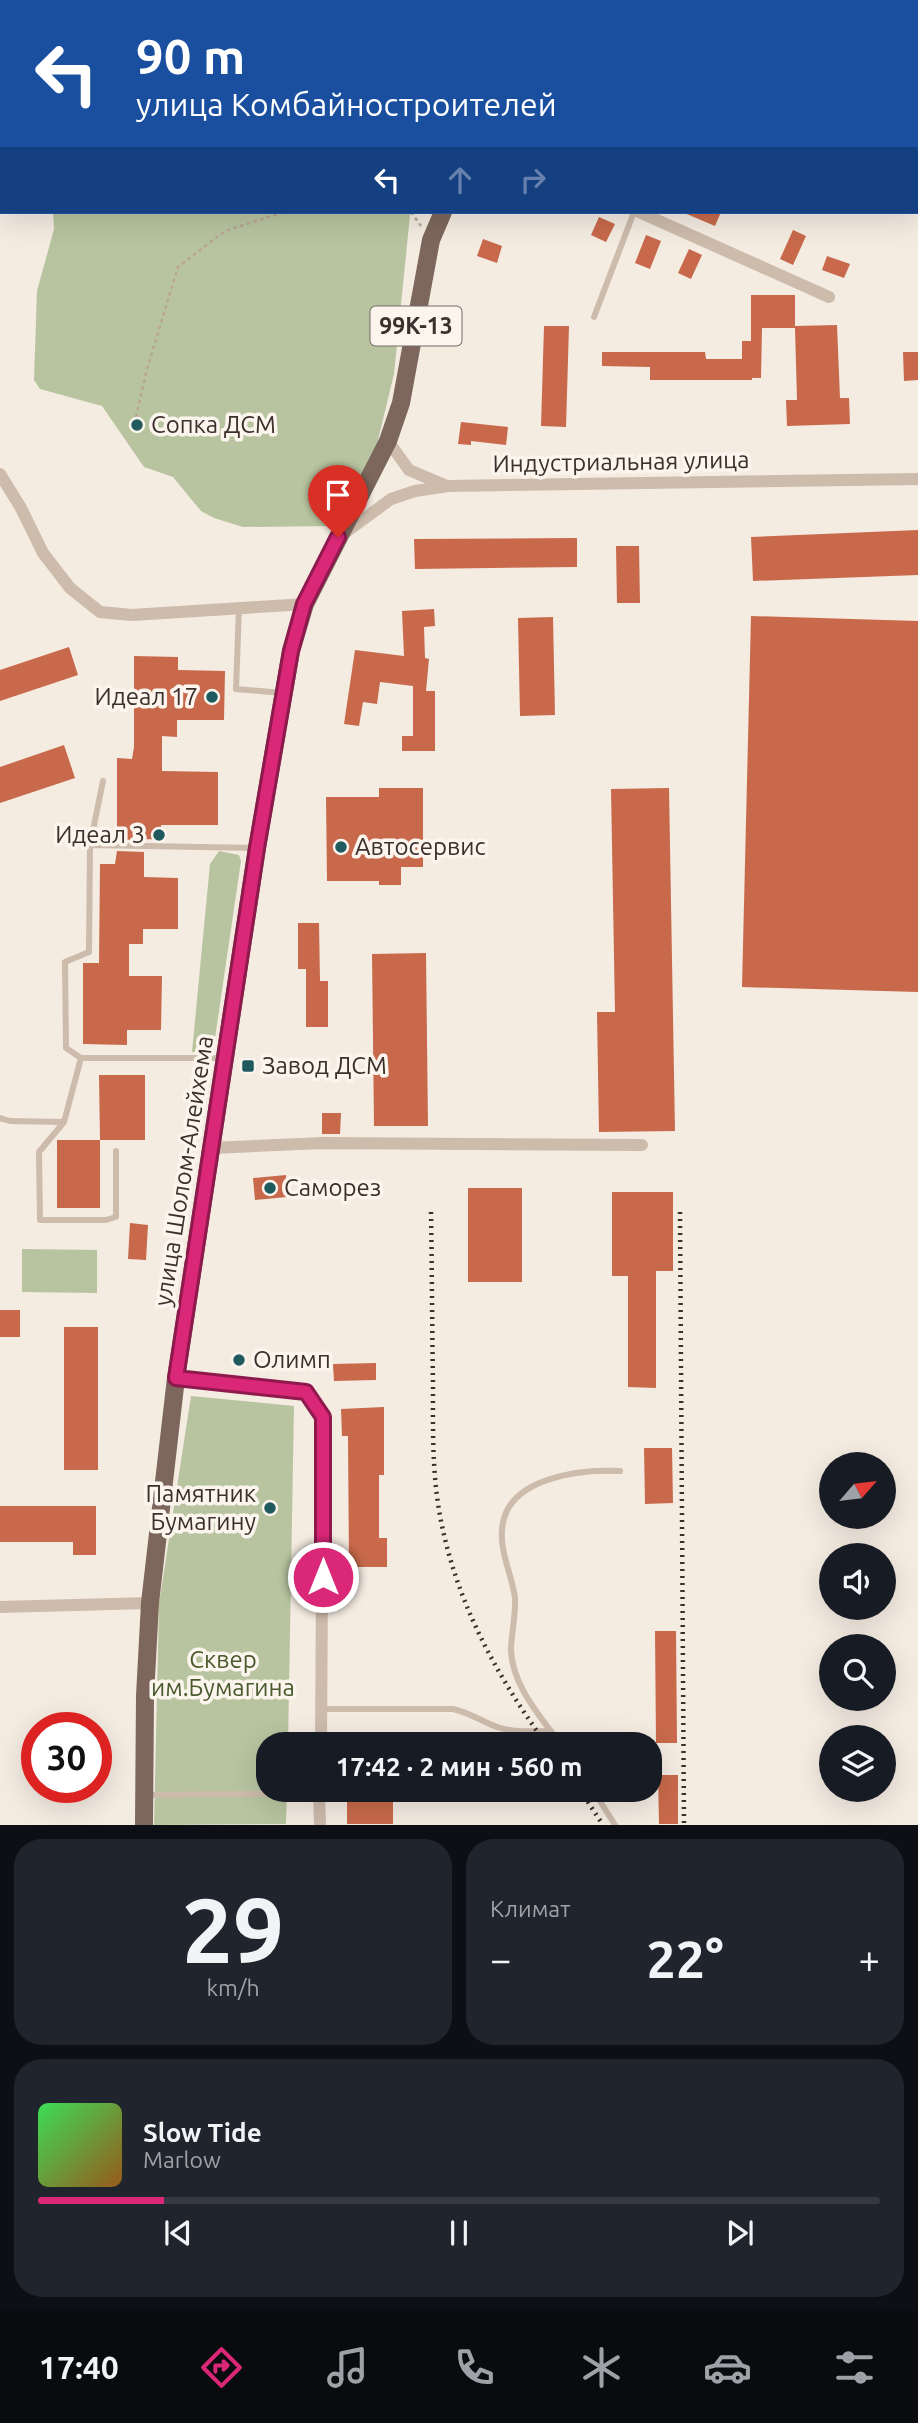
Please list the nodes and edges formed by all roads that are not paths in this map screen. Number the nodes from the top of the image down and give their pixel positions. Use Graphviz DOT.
graph roads {
  1 [pos="442,214"];
  2 [pos="635,214"];
  3 [pos="641,214"];
  4 [pos="829,297"];
  5 [pos="594,317"];
  6 [pos="388,441"];
  7 [pos="0,474"];
  8 [pos="918,479"];
  9 [pos="448,486"];
  10 [pos="338,537"];
  11 [pos="304,604"];
  12 [pos="239,608"];
  13 [pos="284,693"];
  14 [pos="103,781"];
  15 [pos="90,845"];
  16 [pos="257,848"];
  17 [pos="81,1058"];
  18 [pos="226,1058"];
  19 [pos="0,1118"];
  20 [pos="64,1122"];
  21 [pos="642,1145"];
  22 [pos="212,1148"];
  23 [pos="116,1151"];
  24 [pos="176,1378"];
  25 [pos="620,1471"];
  26 [pos="150,1603"];
  27 [pos="0,1607"];
  28 [pos="322,1709"];
  29 [pos="551,1731"];
  30 [pos="321,1732"];
  31 [pos="256,1793"];
  32 [pos="144,1796"];
  33 [pos="319,1802"];
  34 [pos="601,1802"];
  35 [pos="144,1825"];
  36 [pos="320,1825"];
  37 [pos="615,1825"];
  1 -- 6 [label="main road, 99К-13"];
  2 -- 5 [label="lane"];
  3 -- 4 [label="street"];
  6 -- 9 [label="street"];
  6 -- 10 [label="main road, 99К-13"];
  7 -- 12 [label="street"];
  8 -- 9 [label="street, Индустриальная улица"];
  9 -- 10 [label="street, Индустриальная улица"];
  10 -- 11 [label="main road, улица Шолом-Алейхема"];
  11 -- 12 [label="street"];
  11 -- 13 [label="main road, улица Шолом-Алейхема"];
  12 -- 13 [label="lane"];
  13 -- 16 [label="main road, улица Шолом-Алейхема"];
  14 -- 15 [label="lane"];
  15 -- 16 [label="lane"];
  15 -- 17 [label="lane"];
  16 -- 18 [label="main road, улица Шолом-Алейхема"];
  17 -- 18 [label="lane"];
  17 -- 20 [label="lane"];
  18 -- 22 [label="main road, улица Шолом-Алейхема"];
  19 -- 20 [label="lane"];
  20 -- 23 [label="lane"];
  21 -- 22 [label="street"];
  22 -- 24 [label="main road, улица Шолом-Алейхема"];
  24 -- 26 [label="main road, улица Шолом-Алейхема"];
  24 -- 28 [label="street"];
  25 -- 29 [label="lane"];
  26 -- 27 [label="street"];
  26 -- 32 [label="main road, улица Шолом-Алейхема"];
  28 -- 29 [label="lane"];
  28 -- 30 [label="street"];
  31 -- 32 [label="lane"];
  32 -- 35 [label="main road, улица Шолом-Алейхема"];
  33 -- 36 [label="street"];
  34 -- 37 [label="lane"];
}
